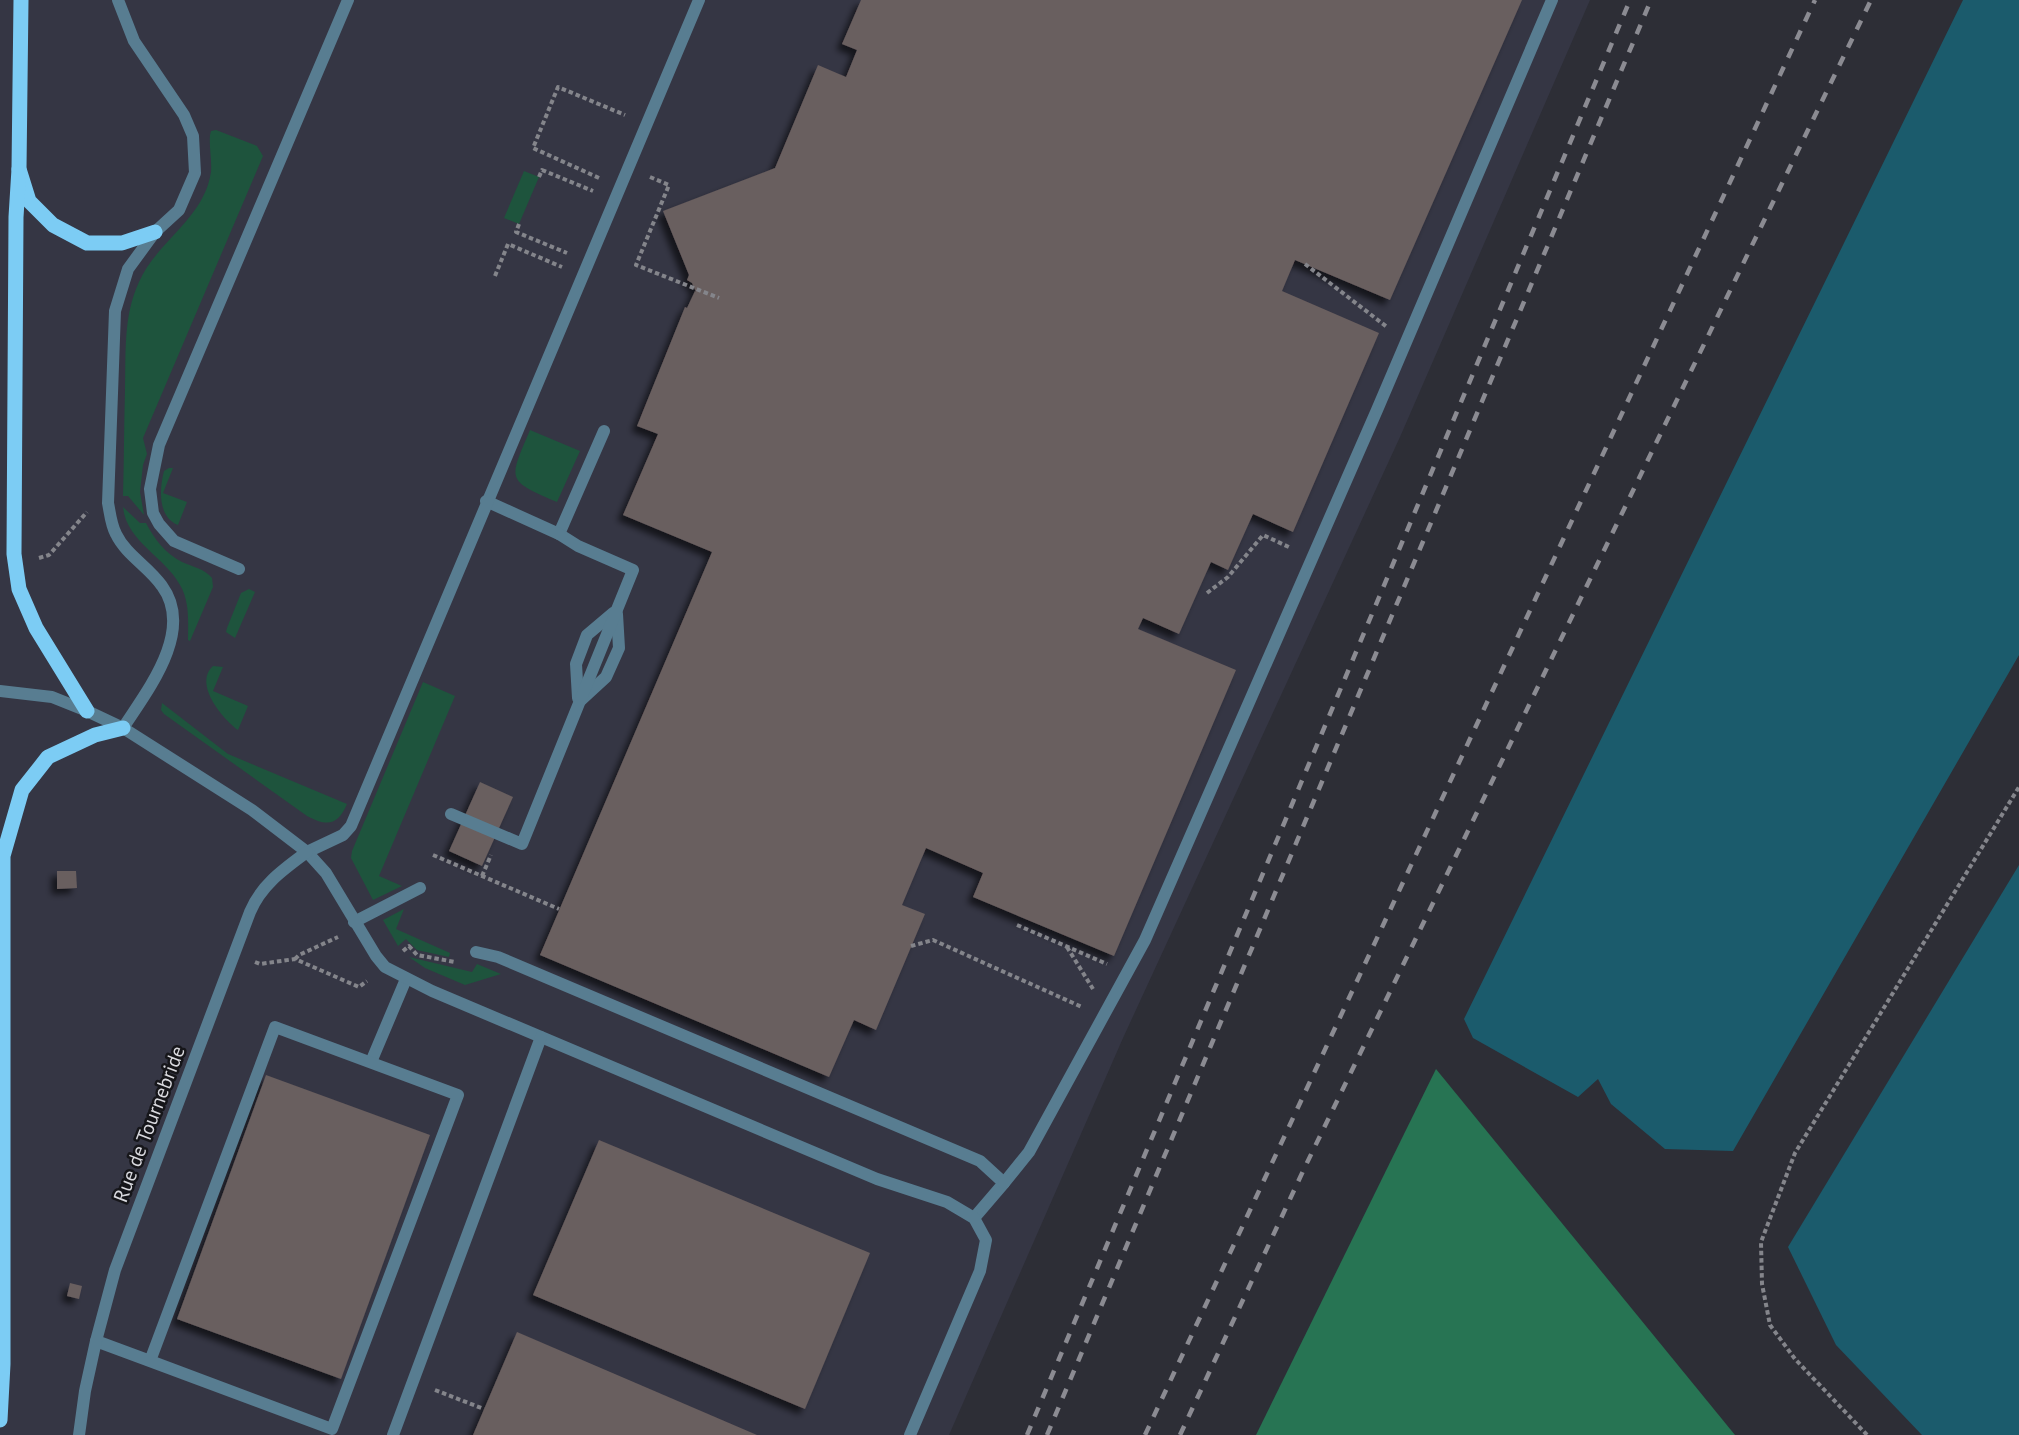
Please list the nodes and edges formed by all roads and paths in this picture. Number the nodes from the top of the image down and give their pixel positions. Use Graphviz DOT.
graph roads {
  1 [pos="21,0"];
  2 [pos="118,0"];
  3 [pos="348,0"];
  4 [pos="699,0"];
  5 [pos="1552,0"];
  6 [pos="629,117"];
  7 [pos="628,168"];
  8 [pos="19,169"];
  9 [pos="539,177"];
  10 [pos="519,224"];
  11 [pos="155,232"];
  12 [pos="1305,264"];
  13 [pos="495,276"];
  14 [pos="719,298"];
  15 [pos="1390,329"];
  16 [pos="604,431"];
  17 [pos="486,501"];
  18 [pos="108,503"];
  19 [pos="564,537"];
  20 [pos="1292,548"];
  21 [pos="239,569"];
  22 [pos="19,589"];
  23 [pos="1207,593"];
  24 [pos="616,610"];
  25 [pos="0,691"];
  26 [pos="579,703"];
  27 [pos="87,711"];
  28 [pos="123,728"];
  29 [pos="2019,787"];
  30 [pos="451,814"];
  31 [pos="307,852"];
  32 [pos="433,855"];
  33 [pos="420,888"];
  34 [pos="559,909"];
  35 [pos="356,925"];
  36 [pos="911,946"];
  37 [pos="1066,946"];
  38 [pos="476,952"];
  39 [pos="295,959"];
  40 [pos="406,979"];
  41 [pos="1105,1014"];
  42 [pos="541,1037"];
  43 [pos="371,1062"];
  44 [pos="1004,1183"];
  45 [pos="975,1218"];
  46 [pos="96,1341"];
  47 [pos="150,1361"];
  48 [pos="413,1382"];
  49 [pos="484,1410"];
  50 [pos="0,1420"];
  51 [pos="79,1435"];
  52 [pos="393,1435"];
  53 [pos="910,1435"];
  54 [pos="1867,1435"];
  1 -- 8 [label="main road"];
  2 -- 11 [label="street"];
  3 -- 21 [label="street"];
  4 -- 7 [label="street, Rue de Tournebride"];
  5 -- 41 [label="street"];
  6 -- 9 [label="path"];
  7 -- 14 [label="path"];
  7 -- 17 [label="street, Rue de Tournebride"];
  8 -- 11 [label="main road"];
  8 -- 22 [label="main road"];
  10 -- 13 [label="path"];
  11 -- 18 [label="street"];
  12 -- 15 [label="path"];
  16 -- 19 [label="street"];
  17 -- 19 [label="street"];
  17 -- 31 [label="street, Rue de Tournebride"];
  18 -- 22 [label="path"];
  18 -- 28 [label="street"];
  19 -- 24 [label="street"];
  20 -- 23 [label="path"];
  22 -- 27 [label="main road"];
  24 -- 26 [label="street"];
  24 -- 26 [label="street"];
  25 -- 27 [label="street"];
  26 -- 30 [label="street"];
  27 -- 28 [label="street"];
  28 -- 31 [label="street"];
  28 -- 50 [label="main road"];
  29 -- 54 [label="path"];
  31 -- 35 [label="street"];
  31 -- 46 [label="street, Rue de Tournebride"];
  32 -- 34 [label="path"];
  33 -- 35 [label="street"];
  35 -- 39 [label="path"];
  35 -- 40 [label="street"];
  36 -- 41 [label="path"];
  37 -- 41 [label="path"];
  38 -- 44 [label="street"];
  40 -- 42 [label="street"];
  40 -- 43 [label="street"];
  41 -- 44 [label="street"];
  42 -- 45 [label="street"];
  42 -- 48 [label="street"];
  43 -- 47 [label="street"];
  43 -- 47 [label="street"];
  44 -- 45 [label="street"];
  45 -- 53 [label="street"];
  46 -- 47 [label="street"];
  46 -- 51 [label="street, Rue de Tournebride"];
  48 -- 49 [label="path"];
  48 -- 52 [label="street"];
}
